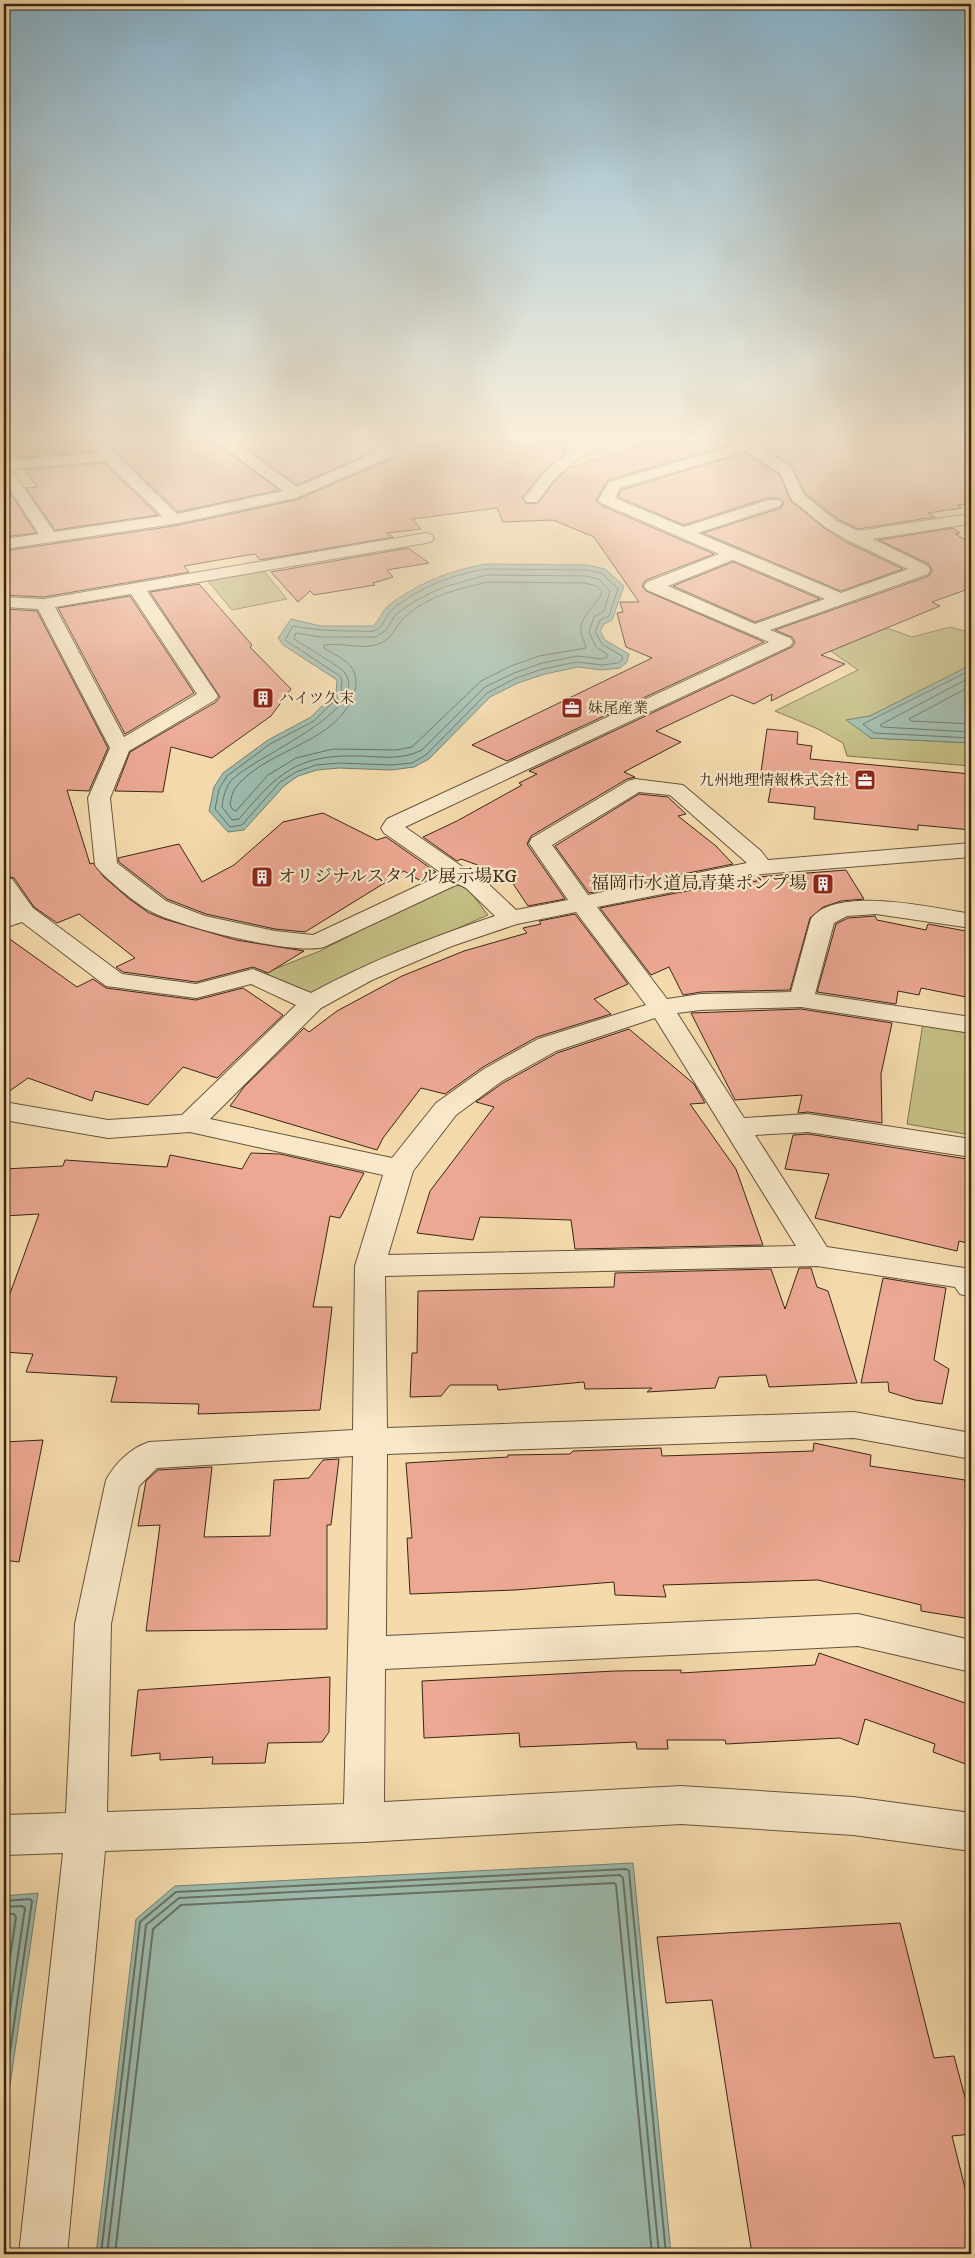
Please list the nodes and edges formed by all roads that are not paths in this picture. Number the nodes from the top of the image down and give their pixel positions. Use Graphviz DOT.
graph roads {
  1 [pos="383,545"];
  2 [pos="713,545"];
  3 [pos="871,545"];
  4 [pos="732,554"];
  5 [pos="136,588"];
  6 [pos="840,599"];
  7 [pos="4,602"];
  8 [pos="44,604"];
  9 [pos="754,630"];
  10 [pos="120,748"];
  11 [pos="971,850"];
  12 [pos="762,868"];
  13 [pos="459,875"];
  14 [pos="4,884"];
  15 [pos="583,905"];
  16 [pos="14,917"];
  17 [pos="511,918"];
  18 [pos="971,921"];
  19 [pos="802,999"];
  20 [pos="312,1003"];
  21 [pos="661,1008"];
  22 [pos="971,1024"];
  23 [pos="4,1111"];
  24 [pos="190,1123"];
  25 [pos="737,1127"];
  26 [pos="971,1148"];
  27 [pos="399,1169"];
  28 [pos="817,1256"];
  29 [pos="370,1266"];
  30 [pos="971,1286"];
  31 [pos="370,1442"];
  32 [pos="971,1446"];
  33 [pos="367,1653"];
  34 [pos="971,1656"];
  35 [pos="364,1823"];
  36 [pos="971,1832"];
  37 [pos="86,1833"];
  38 [pos="4,1835"];
  39 [pos="43,2254"];
  1 -- 5 [label="street"];
  2 -- 4 [label="street"];
  3 -- 6 [label="street"];
  4 -- 6 [label="street"];
  4 -- 9 [label="street"];
  5 -- 8 [label="street"];
  5 -- 10 [label="street"];
  6 -- 9 [label="street"];
  7 -- 8 [label="street"];
  8 -- 10 [label="street"];
  9 -- 13 [label="street"];
  10 -- 13 [label="street"];
  11 -- 12 [label="street"];
  12 -- 15 [label="street"];
  12 -- 15 [label="street"];
  13 -- 17 [label="street"];
  14 -- 16 [label="street"];
  15 -- 17 [label="street"];
  15 -- 21 [label="street"];
  16 -- 20 [label="street"];
  17 -- 20 [label="street"];
  18 -- 19 [label="street"];
  19 -- 21 [label="street"];
  19 -- 22 [label="street"];
  20 -- 24 [label="street"];
  21 -- 25 [label="street"];
  21 -- 27 [label="street"];
  23 -- 24 [label="street"];
  24 -- 27 [label="street"];
  25 -- 26 [label="street"];
  25 -- 28 [label="street"];
  27 -- 29 [label="street"];
  28 -- 29 [label="street"];
  28 -- 30 [label="street"];
  29 -- 31 [label="street"];
  31 -- 32 [label="street"];
  31 -- 33 [label="street"];
  31 -- 37 [label="street"];
  33 -- 34 [label="street"];
  33 -- 35 [label="street"];
  35 -- 36 [label="street"];
  35 -- 37 [label="street"];
  37 -- 38 [label="street"];
  37 -- 39 [label="street"];
}
